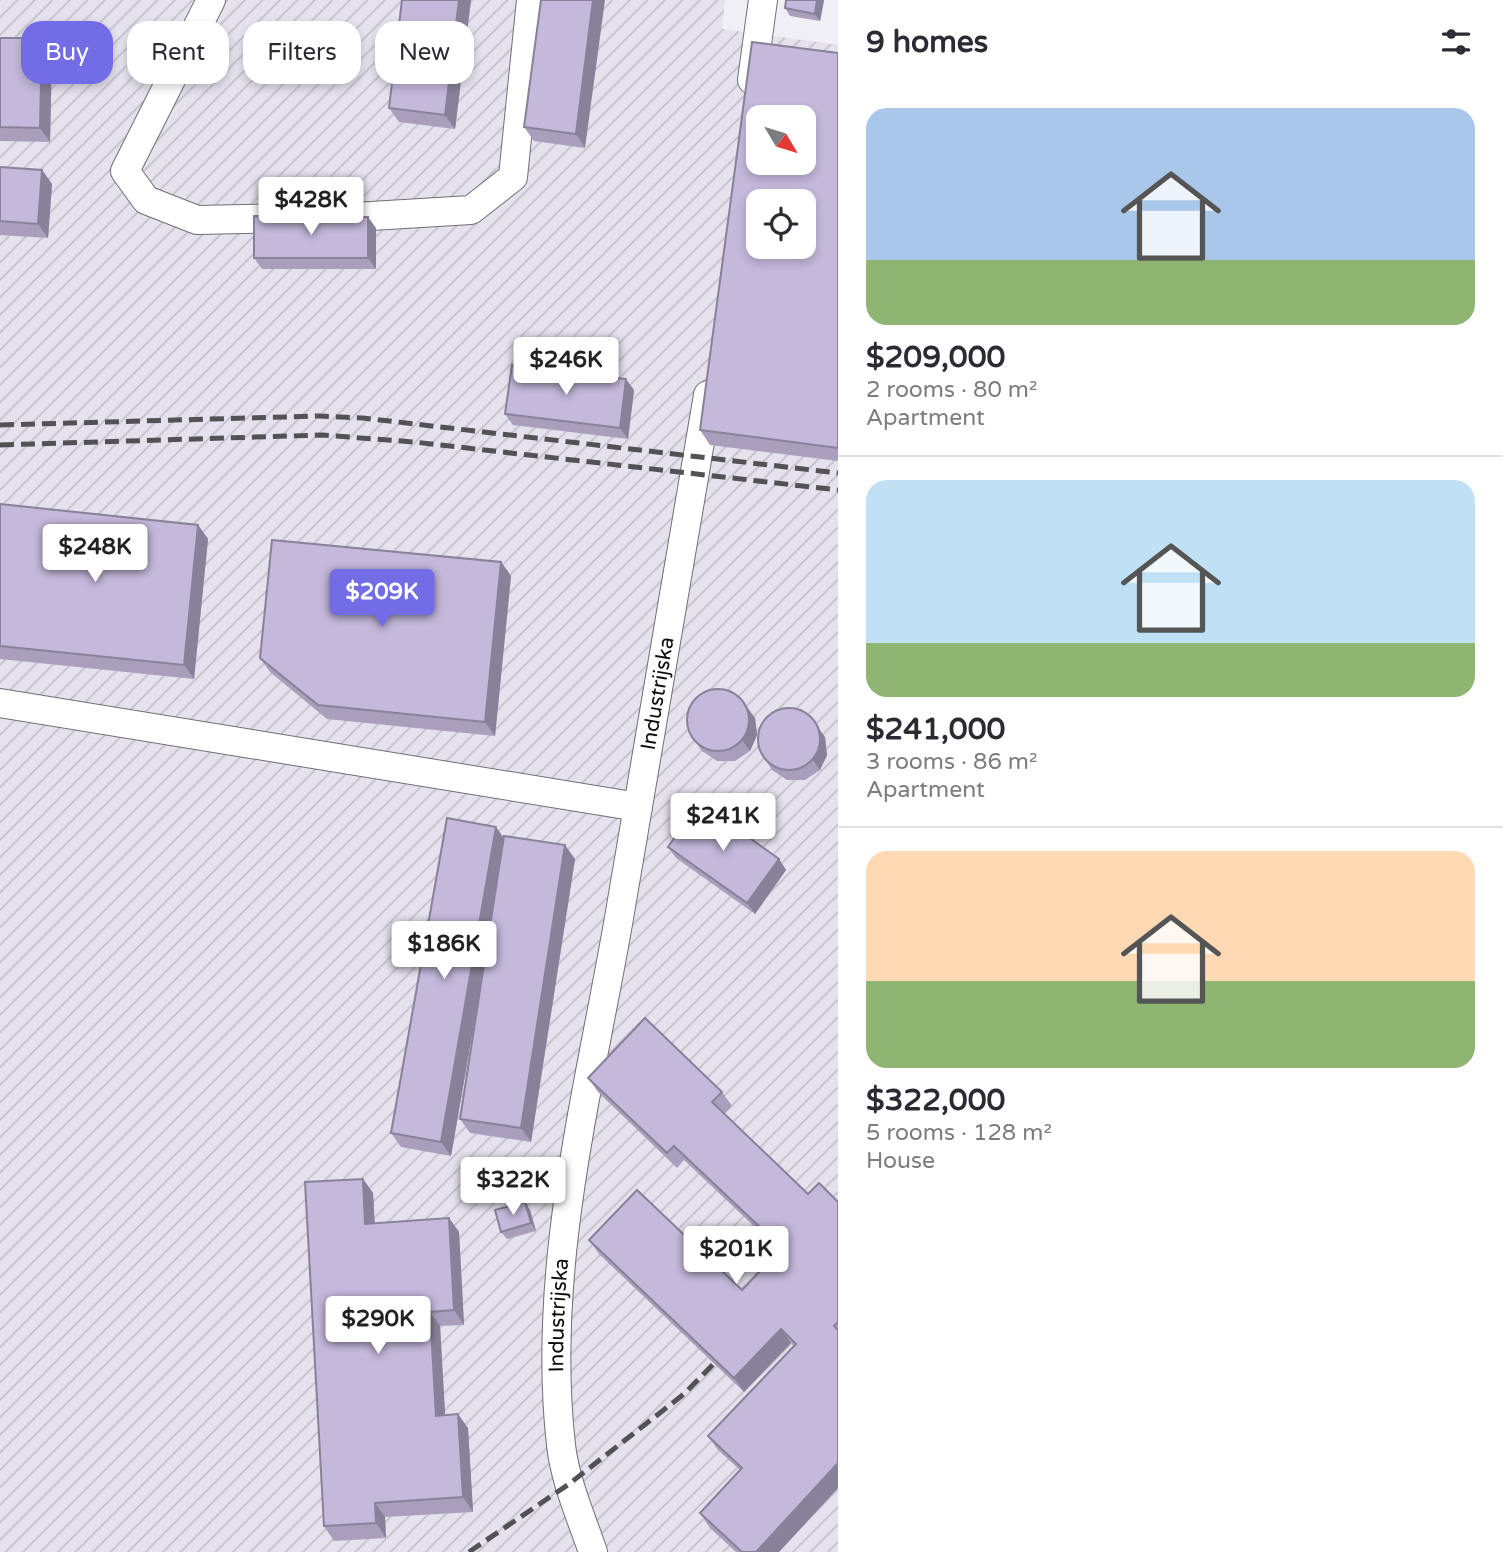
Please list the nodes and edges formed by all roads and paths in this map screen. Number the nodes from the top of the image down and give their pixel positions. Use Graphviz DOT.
graph roads {
  1 [pos="211,0"];
  2 [pos="531,0"];
  3 [pos="763,0"];
  4 [pos="748,105"];
  5 [pos="712,376"];
  6 [pos="0,703"];
  7 [pos="638,807"];
  8 [pos="593,1552"];
  1 -- 2 [label="lane"];
  3 -- 4 [label="lane"];
  5 -- 7 [label="lane, Industrijska"];
  6 -- 7 [label="lane"];
  7 -- 8 [label="lane, Industrijska"];
}
